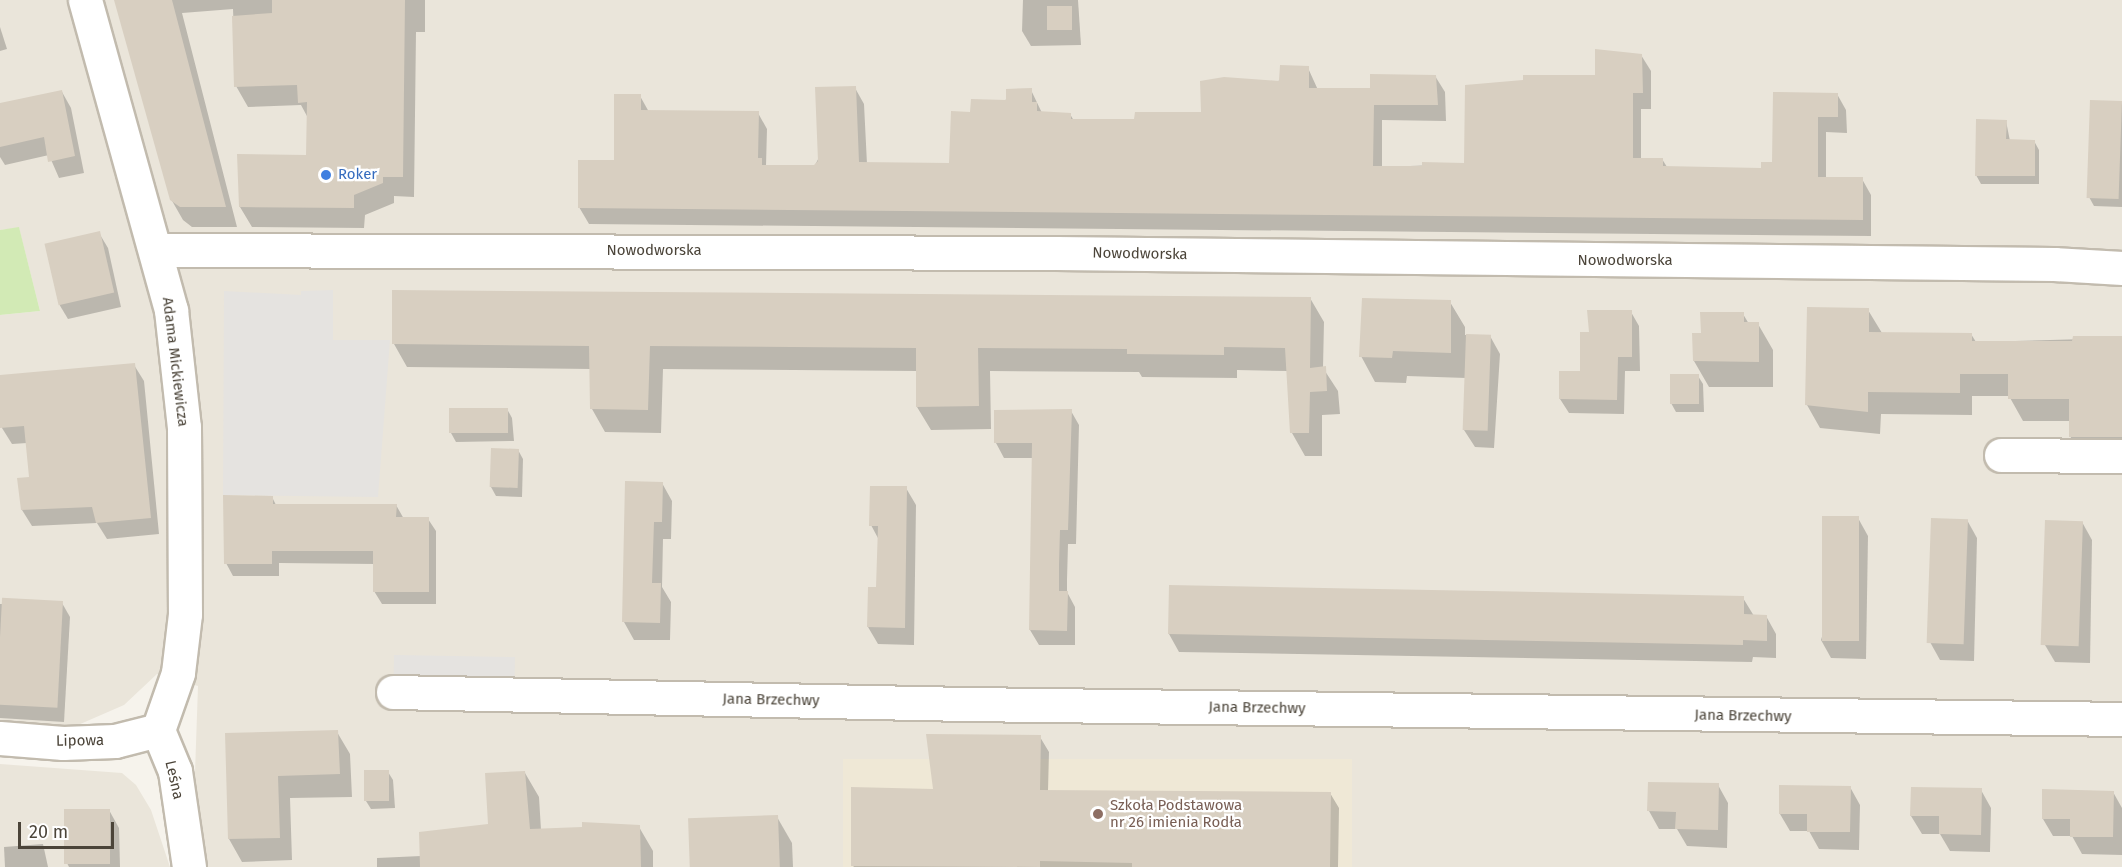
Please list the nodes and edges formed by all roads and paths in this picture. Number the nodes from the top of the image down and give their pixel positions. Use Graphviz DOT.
graph roads {
  1 [pos="86,0"];
  2 [pos="157,250"];
  3 [pos="2122,268"];
  4 [pos="2001,455"];
  5 [pos="2122,456"];
  6 [pos="393,692"];
  7 [pos="2122,719"];
  8 [pos="158,730"];
  9 [pos="0,738"];
  10 [pos="189,867"];
  1 -- 2 [label="street, Adama Mickiewicza"];
  2 -- 3 [label="street, Nowodworska"];
  2 -- 8 [label="street, Adama Mickiewicza"];
  4 -- 5 [label="street"];
  6 -- 7 [label="street, Jana Brzechwy"];
  8 -- 9 [label="street, Lipowa"];
  8 -- 10 [label="street, Leśna"];
}
